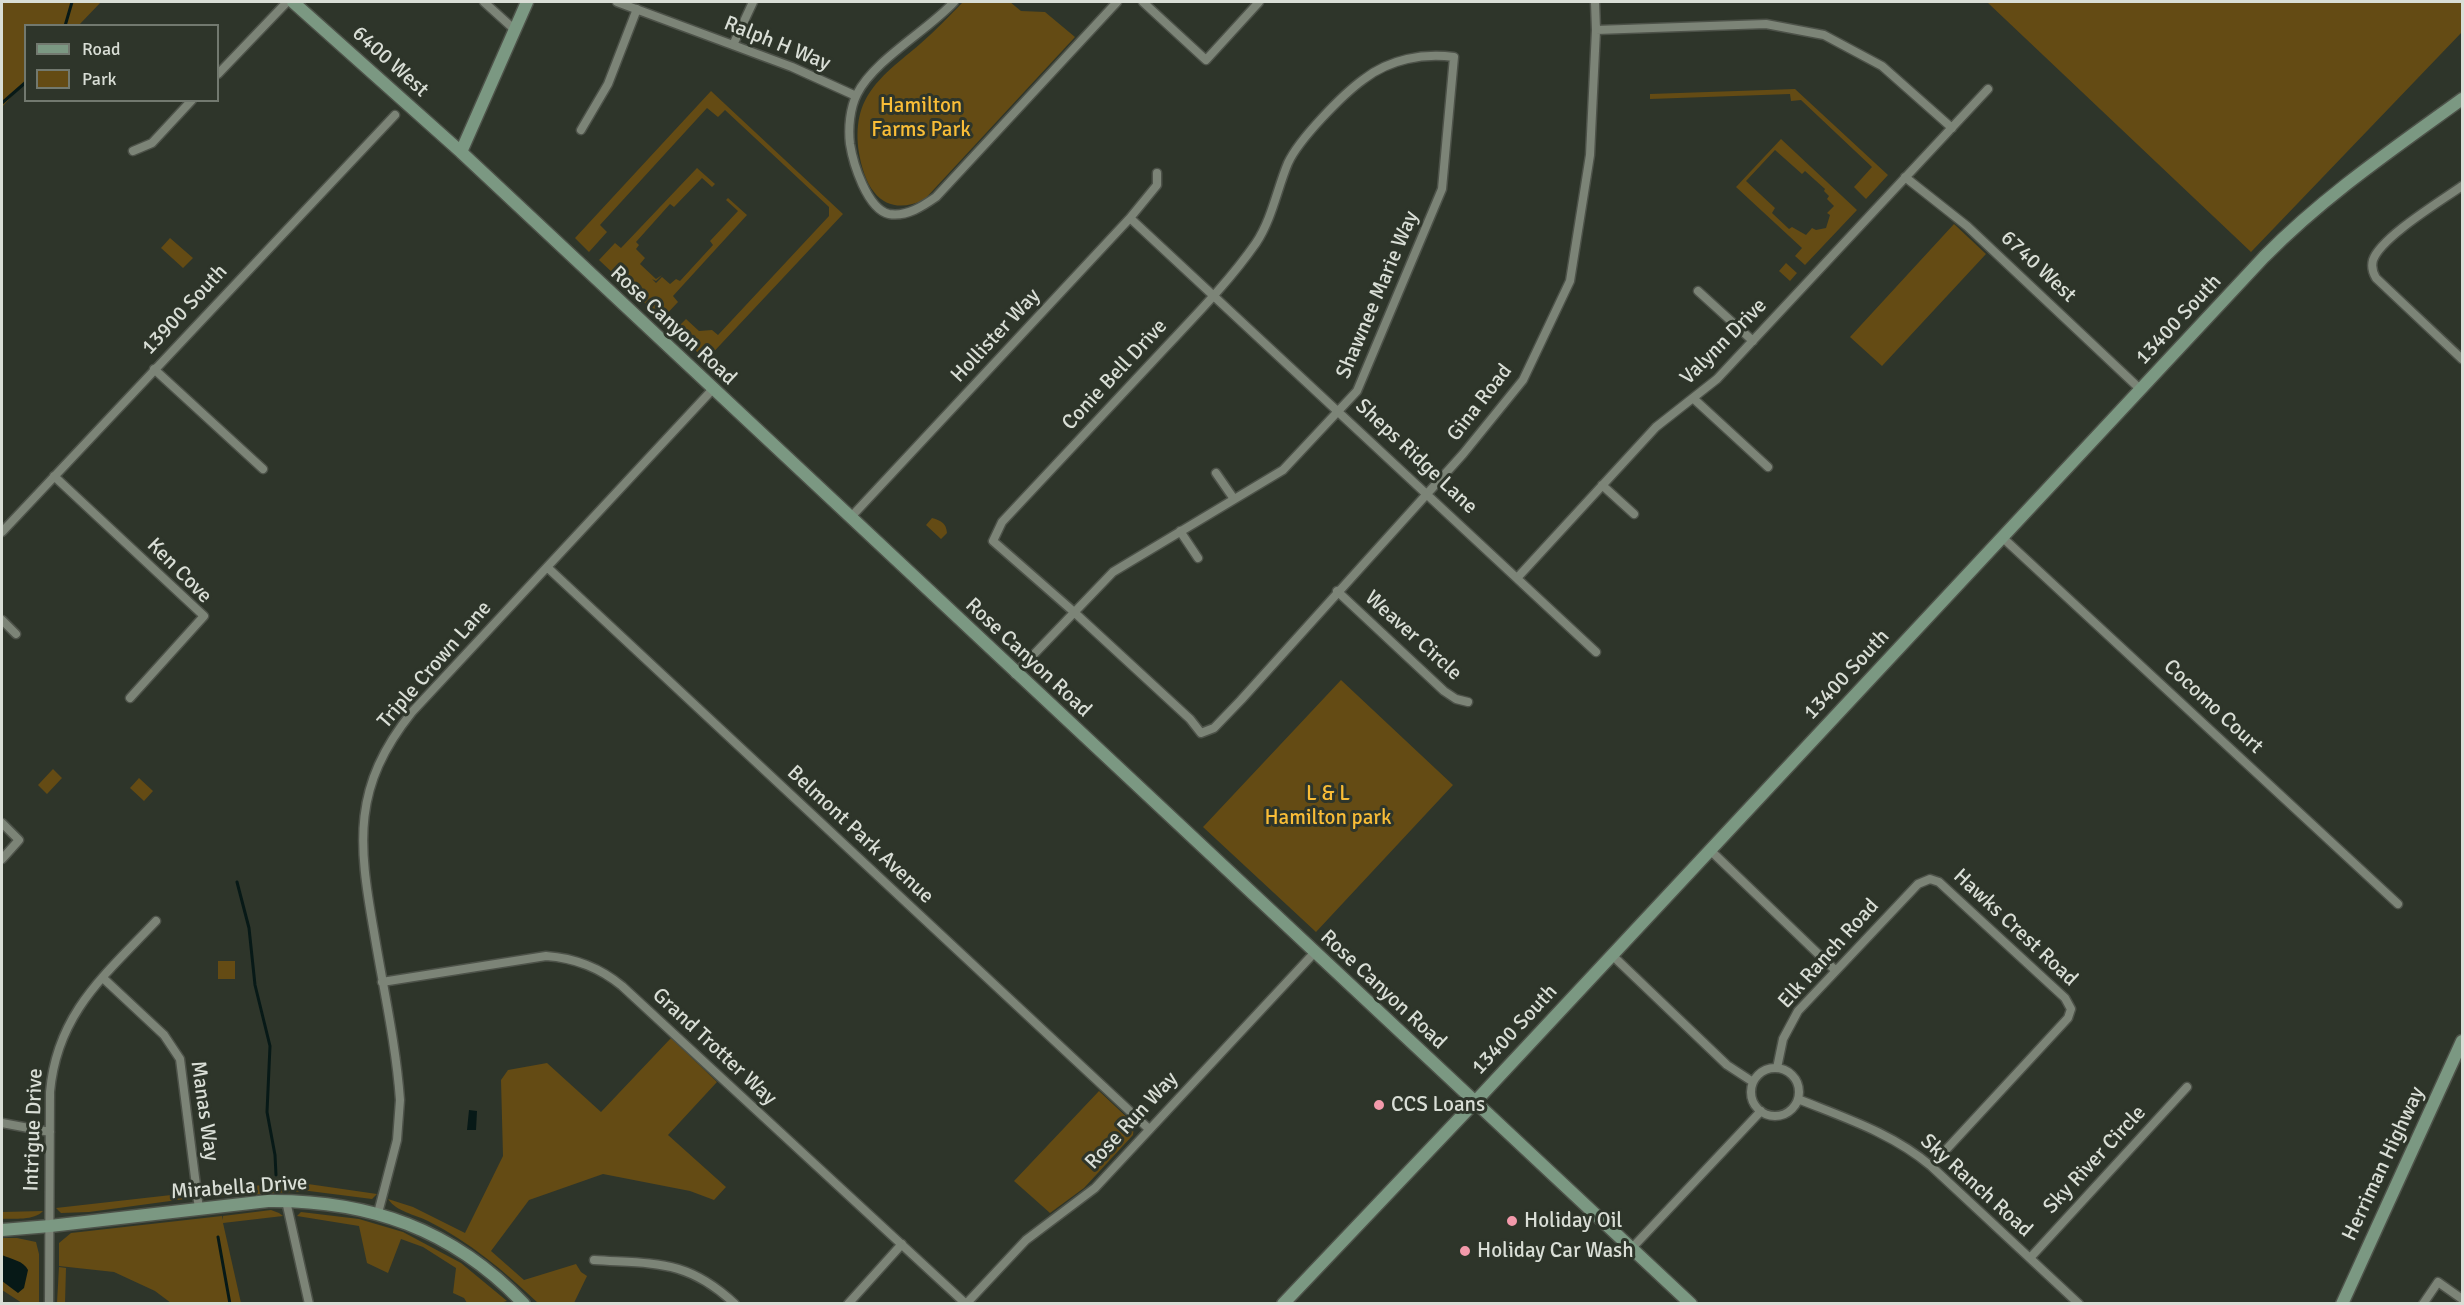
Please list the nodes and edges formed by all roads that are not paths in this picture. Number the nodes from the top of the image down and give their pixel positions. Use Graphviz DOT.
graph roads {
  1 [pos="287,2"];
  2 [pos="292,2"];
  3 [pos="484,2"];
  4 [pos="527,2"];
  5 [pos="617,2"];
  6 [pos="753,2"];
  7 [pos="954,2"];
  8 [pos="1117,2"];
  9 [pos="1143,2"];
  10 [pos="1259,2"];
  11 [pos="1595,2"];
  12 [pos="637,9"];
  13 [pos="515,30"];
  14 [pos="1596,30"];
  15 [pos="733,45"];
  16 [pos="1454,57"];
  17 [pos="219,73"];
  18 [pos="1988,89"];
  19 [pos="856,96"];
  20 [pos="2463,99"];
  21 [pos="190,102"];
  22 [pos="395,115"];
  23 [pos="1952,128"];
  24 [pos="581,130"];
  25 [pos="133,151"];
  26 [pos="460,152"];
  27 [pos="1157,173"];
  28 [pos="1905,177"];
  29 [pos="2462,189"];
  30 [pos="1130,218"];
  31 [pos="1698,291"];
  32 [pos="1215,295"];
  33 [pos="1753,341"];
  34 [pos="2463,359"];
  35 [pos="154,369"];
  36 [pos="2140,389"];
  37 [pos="712,390"];
  38 [pos="1694,399"];
  39 [pos="1340,411"];
  40 [pos="1767,467"];
  41 [pos="263,469"];
  42 [pos="1216,473"];
  43 [pos="54,476"];
  44 [pos="1602,485"];
  45 [pos="1427,493"];
  46 [pos="1234,499"];
  47 [pos="1634,514"];
  48 [pos="851,517"];
  49 [pos="1180,531"];
  50 [pos="2,532"];
  51 [pos="2002,537"];
  52 [pos="1198,558"];
  53 [pos="547,567"];
  54 [pos="1518,577"];
  55 [pos="1338,591"];
  56 [pos="1074,612"];
  57 [pos="2,620"];
  58 [pos="16,634"];
  59 [pos="1596,652"];
  60 [pos="1015,674"];
  61 [pos="130,698"];
  62 [pos="1468,702"];
  63 [pos="1201,733"];
  64 [pos="2,824"];
  65 [pos="1710,850"];
  66 [pos="2,859"];
  67 [pos="1930,879"];
  68 [pos="2398,904"];
  69 [pos="156,921"];
  70 [pos="1315,952"];
  71 [pos="1612,955"];
  72 [pos="1836,970"];
  73 [pos="103,978"];
  74 [pos="382,982"];
  75 [pos="2463,1041"];
  76 [pos="1777,1068"];
  77 [pos="1753,1082"];
  78 [pos="2187,1087"];
  79 [pos="1798,1099"];
  80 [pos="1475,1102"];
  81 [pos="1761,1111"];
  82 [pos="2,1123"];
  83 [pos="1149,1129"];
  84 [pos="50,1132"];
  85 [pos="1931,1167"];
  86 [pos="286,1201"];
  87 [pos="199,1209"];
  88 [pos="378,1213"];
  89 [pos="50,1226"];
  90 [pos="2,1230"];
  91 [pos="902,1244"];
  92 [pos="1632,1248"];
  93 [pos="2030,1258"];
  94 [pos="594,1260"];
  95 [pos="2463,1299"];
  96 [pos="49,1304"];
  97 [pos="309,1304"];
  98 [pos="524,1304"];
  99 [pos="735,1304"];
  100 [pos="848,1304"];
  101 [pos="966,1304"];
  102 [pos="1283,1304"];
  103 [pos="1691,1304"];
  104 [pos="2079,1304"];
  105 [pos="2342,1304"];
  106 [pos="2423,1304"];
  1 -- 17 [label="street"];
  2 -- 26 [label="street, 6400 West"];
  3 -- 13 [label="street"];
  4 -- 13 [label="street"];
  5 -- 12 [label="street, Ralph H Way"];
  6 -- 15 [label="street"];
  7 -- 19 [label="street"];
  8 -- 19 [label="street"];
  9 -- 10 [label="street"];
  11 -- 14 [label="street, Gina Road"];
  12 -- 15 [label="street, Ralph H Way"];
  12 -- 24 [label="street"];
  13 -- 26 [label="street"];
  14 -- 23 [label="street"];
  14 -- 45 [label="street, Gina Road"];
  15 -- 19 [label="street, Ralph H Way"];
  16 -- 32 [label="street, Conie Bell Drive"];
  16 -- 39 [label="street, Shawnee Marie Way"];
  18 -- 23 [label="street, Valynn Drive"];
  20 -- 36 [label="street, 13400 South"];
  21 -- 25 [label="street"];
  22 -- 35 [label="street, 13900 South"];
  23 -- 28 [label="street, Valynn Drive"];
  26 -- 37 [label="street, Rose Canyon Road"];
  27 -- 30 [label="street, Hollister Way"];
  28 -- 33 [label="street, Valynn Drive"];
  28 -- 36 [label="street, 6740 West"];
  29 -- 34 [label="street"];
  30 -- 32 [label="street, Sheps Ridge Lane"];
  30 -- 48 [label="street, Hollister Way"];
  31 -- 33 [label="street"];
  32 -- 39 [label="street, Sheps Ridge Lane"];
  32 -- 56 [label="street, Conie Bell Drive"];
  33 -- 38 [label="street, Valynn Drive"];
  35 -- 41 [label="street"];
  35 -- 43 [label="street, 13900 South"];
  36 -- 51 [label="street, 13400 South"];
  37 -- 48 [label="street, Rose Canyon Road"];
  37 -- 53 [label="street, Triple Crown Lane"];
  38 -- 40 [label="street"];
  38 -- 44 [label="street, Valynn Drive"];
  39 -- 45 [label="street, Sheps Ridge Lane"];
  39 -- 46 [label="street, Shawnee Marie Way"];
  42 -- 46 [label="street"];
  43 -- 50 [label="street, 13900 South"];
  43 -- 61 [label="street, Ken Cove"];
  44 -- 47 [label="street"];
  44 -- 54 [label="street, Valynn Drive"];
  45 -- 54 [label="street, Sheps Ridge Lane"];
  45 -- 55 [label="street, Gina Road"];
  46 -- 49 [label="street, Shawnee Marie Way"];
  48 -- 60 [label="street, Rose Canyon Road"];
  49 -- 52 [label="street"];
  49 -- 56 [label="street, Shawnee Marie Way"];
  51 -- 65 [label="street, 13400 South"];
  51 -- 68 [label="street, Cocomo Court"];
  53 -- 74 [label="street, Triple Crown Lane"];
  53 -- 83 [label="street, Belmont Park Avenue"];
  54 -- 59 [label="street, Sheps Ridge Lane"];
  55 -- 62 [label="street, Weaver Circle"];
  55 -- 63 [label="street, Gina Road"];
  56 -- 60 [label="street, Shawnee Marie Way"];
  56 -- 63 [label="street, Conie Bell Drive"];
  57 -- 58 [label="street"];
  60 -- 70 [label="street, Rose Canyon Road"];
  64 -- 66 [label="street"];
  65 -- 71 [label="street, 13400 South"];
  65 -- 72 [label="street"];
  67 -- 72 [label="street, Elk Ranch Road"];
  67 -- 85 [label="street, Hawks Crest Road"];
  69 -- 73 [label="street, Intrigue Drive"];
  70 -- 80 [label="street, Rose Canyon Road"];
  70 -- 83 [label="street, Rose Run Way"];
  71 -- 77 [label="street"];
  71 -- 80 [label="street, 13400 South"];
  72 -- 76 [label="street, Elk Ranch Road"];
  73 -- 84 [label="street, Intrigue Drive"];
  73 -- 87 [label="street, Manas Way"];
  74 -- 88 [label="street, Triple Crown Lane"];
  74 -- 91 [label="street, Grand Trotter Way"];
  75 -- 105 [label="street, Herriman Highway"];
  76 -- 77 [label="street"];
  76 -- 79 [label="street"];
  77 -- 81 [label="street"];
  78 -- 93 [label="street, Sky River Circle"];
  79 -- 81 [label="street"];
  79 -- 85 [label="street, Sky Ranch Road"];
  80 -- 92 [label="street, Rose Canyon Road"];
  80 -- 102 [label="street, 13400 South"];
  81 -- 92 [label="street"];
  82 -- 84 [label="street"];
  83 -- 101 [label="street, Rose Run Way"];
  84 -- 89 [label="street, Intrigue Drive"];
  85 -- 93 [label="street, Sky Ranch Road"];
  86 -- 87 [label="street, Mirabella Drive"];
  86 -- 88 [label="street, Mirabella Drive"];
  86 -- 97 [label="street"];
  87 -- 89 [label="street, Mirabella Drive"];
  88 -- 98 [label="street, Mirabella Drive"];
  89 -- 90 [label="street, Mirabella Drive"];
  89 -- 96 [label="street, Intrigue Drive"];
  91 -- 100 [label="street"];
  91 -- 101 [label="street, Grand Trotter Way"];
  92 -- 103 [label="street, Rose Canyon Road"];
  93 -- 104 [label="street, Sky Ranch Road"];
  94 -- 99 [label="street"];
  95 -- 106 [label="street"];
}
